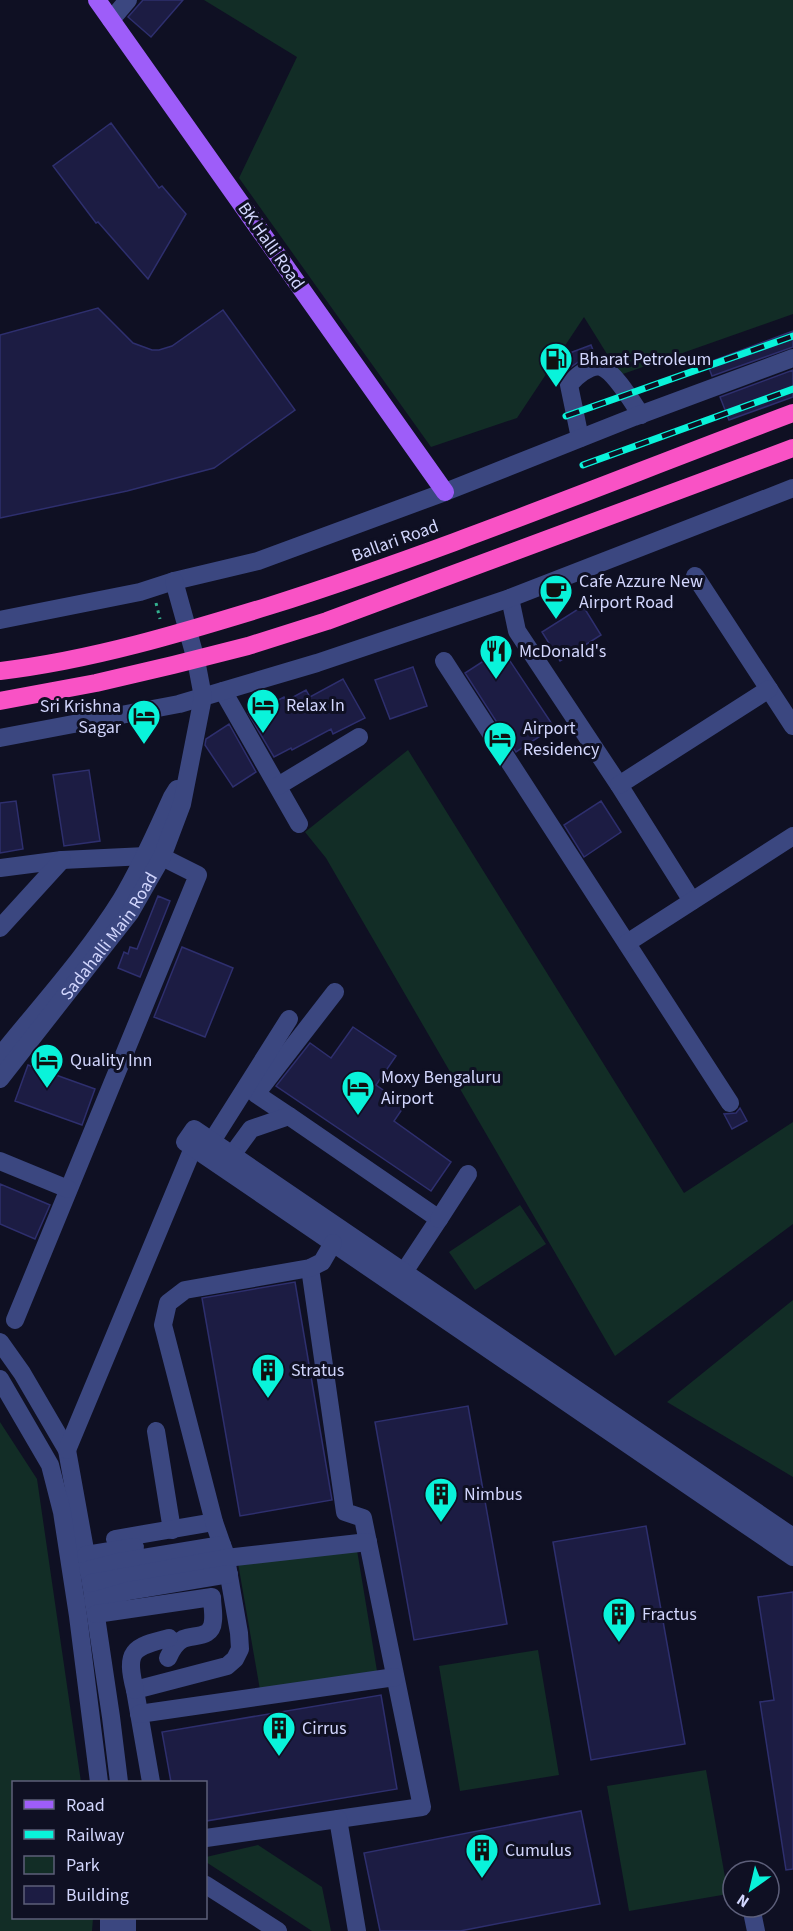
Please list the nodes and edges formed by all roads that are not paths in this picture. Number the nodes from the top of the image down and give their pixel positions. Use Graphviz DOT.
graph roads {
  1 [pos="97,0"];
  2 [pos="128,0"];
  3 [pos="111,20"];
  4 [pos="793,358"];
  5 [pos="793,413"];
  6 [pos="641,415"];
  7 [pos="580,438"];
  8 [pos="793,448"];
  9 [pos="793,488"];
  10 [pos="445,492"];
  11 [pos="695,576"];
  12 [pos="174,581"];
  13 [pos="510,598"];
  14 [pos="0,620"];
  15 [pos="188,631"];
  16 [pos="196,660"];
  17 [pos="444,661"];
  18 [pos="0,671"];
  19 [pos="769,689"];
  20 [pos="223,691"];
  21 [pos="203,697"];
  22 [pos="0,701"];
  23 [pos="793,726"];
  24 [pos="359,737"];
  25 [pos="0,738"];
  26 [pos="619,785"];
  27 [pos="278,786"];
  28 [pos="299,824"];
  29 [pos="793,836"];
  30 [pos="154,857"];
  31 [pos="62,860"];
  32 [pos="0,868"];
  33 [pos="692,901"];
  34 [pos="0,928"];
  35 [pos="627,943"];
  36 [pos="335,992"];
  37 [pos="290,1019"];
  38 [pos="0,1056"];
  39 [pos="0,1079"];
  40 [pos="251,1091"];
  41 [pos="730,1103"];
  42 [pos="289,1116"];
  43 [pos="190,1139"];
  44 [pos="212,1141"];
  45 [pos="232,1155"];
  46 [pos="0,1161"];
  47 [pos="468,1174"];
  48 [pos="68,1189"];
  49 [pos="439,1219"];
  50 [pos="333,1243"];
  51 [pos="310,1268"];
  52 [pos="404,1272"];
  53 [pos="15,1320"];
  54 [pos="0,1342"];
  55 [pos="0,1379"];
  56 [pos="156,1431"];
  57 [pos="67,1450"];
  58 [pos="172,1530"];
  59 [pos="793,1537"];
  60 [pos="368,1542"];
  61 [pos="222,1547"];
  62 [pos="83,1555"];
  63 [pos="793,1557"];
  64 [pos="94,1608"];
  65 [pos="169,1638"];
  66 [pos="168,1658"];
  67 [pos="395,1677"];
  68 [pos="135,1690"];
  69 [pos="139,1714"];
  70 [pos="99,1781"];
  71 [pos="118,1781"];
  72 [pos="151,1781"];
  73 [pos="338,1819"];
  74 [pos="207,1838"];
  75 [pos="207,1886"];
  76 [pos="278,1931"];
  77 [pos="357,1931"];
  1 -- 3 [label="main road, BK Halli Road"];
  2 -- 3 [label="street"];
  3 -- 10 [label="main road, BK Halli Road"];
  4 -- 6 [label="street"];
  5 -- 15 [label="highway, Ballari Road"];
  6 -- 7 [label="street"];
  6 -- 7 [label="street"];
  7 -- 10 [label="street"];
  8 -- 16 [label="highway"];
  9 -- 13 [label="street"];
  10 -- 12 [label="street"];
  11 -- 19 [label="street"];
  12 -- 14 [label="street"];
  12 -- 15 [label="street"];
  13 -- 20 [label="street"];
  13 -- 26 [label="street"];
  15 -- 16 [label="street"];
  15 -- 18 [label="highway, Ballari Road"];
  16 -- 21 [label="street"];
  16 -- 22 [label="highway"];
  17 -- 35 [label="street"];
  19 -- 23 [label="street"];
  19 -- 26 [label="street"];
  20 -- 21 [label="street"];
  20 -- 27 [label="street"];
  21 -- 25 [label="street"];
  21 -- 30 [label="street, Sadahalli Main Road"];
  24 -- 27 [label="street"];
  26 -- 33 [label="street"];
  27 -- 28 [label="street"];
  29 -- 33 [label="street"];
  30 -- 31 [label="street"];
  30 -- 38 [label="street, Sadahalli Main Road"];
  30 -- 39 [label="street, Sadahalli Main Road"];
  30 -- 48 [label="street"];
  31 -- 32 [label="street"];
  31 -- 34 [label="street"];
  33 -- 35 [label="street"];
  35 -- 41 [label="street"];
  36 -- 40 [label="street"];
  37 -- 40 [label="street"];
  40 -- 42 [label="street"];
  40 -- 44 [label="street"];
  42 -- 45 [label="street"];
  42 -- 49 [label="street"];
  43 -- 44 [label="street"];
  43 -- 50 [label="street"];
  43 -- 57 [label="street"];
  44 -- 45 [label="street"];
  45 -- 52 [label="street"];
  46 -- 48 [label="street"];
  47 -- 49 [label="street"];
  48 -- 53 [label="street"];
  49 -- 52 [label="street"];
  50 -- 51 [label="street"];
  50 -- 63 [label="street"];
  51 -- 60 [label="street"];
  51 -- 61 [label="street"];
  52 -- 59 [label="street"];
  54 -- 57 [label="street"];
  55 -- 62 [label="street"];
  56 -- 58 [label="street"];
  57 -- 62 [label="street"];
  58 -- 61 [label="street"];
  58 -- 62 [label="street"];
  60 -- 61 [label="street"];
  60 -- 67 [label="street"];
  61 -- 62 [label="street"];
  61 -- 62 [label="street"];
  61 -- 64 [label="street"];
  61 -- 68 [label="street"];
  62 -- 64 [label="street"];
  62 -- 70 [label="street"];
  64 -- 66 [label="street"];
  64 -- 71 [label="street"];
  65 -- 68 [label="street"];
  67 -- 69 [label="street"];
  67 -- 73 [label="street"];
  68 -- 69 [label="street"];
  69 -- 72 [label="street"];
  73 -- 74 [label="street"];
  73 -- 77 [label="street"];
  75 -- 76 [label="street"];
}
